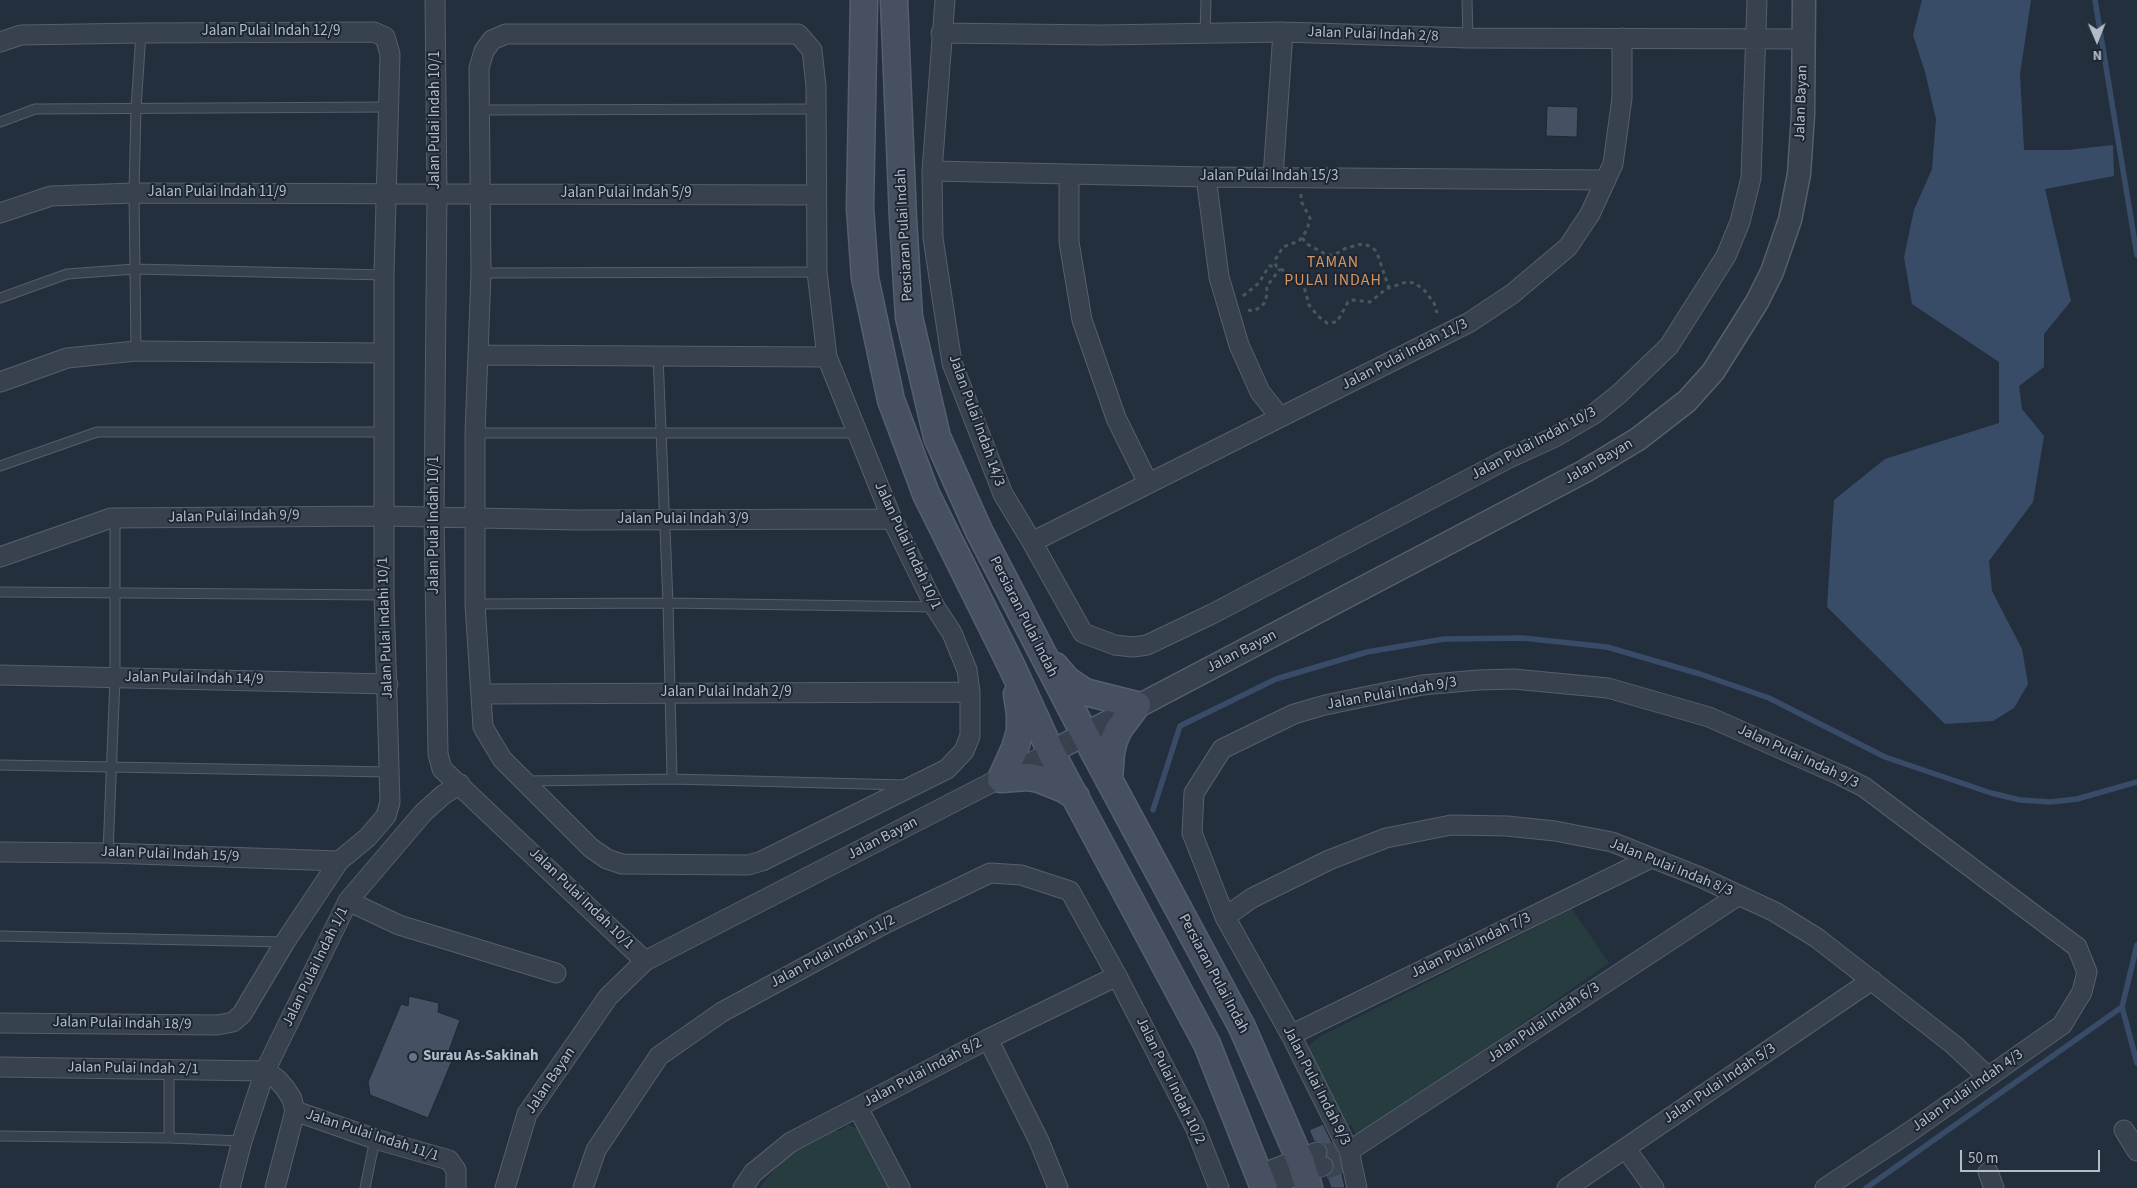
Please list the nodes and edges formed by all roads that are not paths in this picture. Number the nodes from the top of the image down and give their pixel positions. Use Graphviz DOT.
graph roads {
  1 [pos="435,0"];
  2 [pos="864,0"];
  3 [pos="894,0"];
  4 [pos="945,0"];
  5 [pos="1206,0"];
  6 [pos="1468,0"];
  7 [pos="1757,0"];
  8 [pos="1804,0"];
  9 [pos="1283,32"];
  10 [pos="141,33"];
  11 [pos="941,33"];
  12 [pos="1205,34"];
  13 [pos="1468,38"];
  14 [pos="1622,38"];
  15 [pos="1756,39"];
  16 [pos="1804,40"];
  17 [pos="0,42"];
  18 [pos="389,107"];
  19 [pos="136,108"];
  20 [pos="815,109"];
  21 [pos="478,110"];
  22 [pos="0,122"];
  23 [pos="932,171"];
  24 [pos="1069,174"];
  25 [pos="1206,177"];
  26 [pos="1273,177"];
  27 [pos="1606,180"];
  28 [pos="134,193"];
  29 [pos="388,193"];
  30 [pos="437,193"];
  31 [pos="480,193"];
  32 [pos="816,196"];
  33 [pos="0,213"];
  34 [pos="135,268"];
  35 [pos="817,272"];
  36 [pos="481,273"];
  37 [pos="384,275"];
  38 [pos="0,298"];
  39 [pos="136,351"];
  40 [pos="384,353"];
  41 [pos="478,355"];
  42 [pos="658,356"];
  43 [pos="827,357"];
  44 [pos="0,382"];
  45 [pos="1280,418"];
  46 [pos="384,432"];
  47 [pos="475,433"];
  48 [pos="662,433"];
  49 [pos="856,433"];
  50 [pos="0,466"];
  51 [pos="1148,483"];
  52 [pos="384,516"];
  53 [pos="434,517"];
  54 [pos="115,518"];
  55 [pos="475,519"];
  56 [pos="892,519"];
  57 [pos="664,520"];
  58 [pos="1032,542"];
  59 [pos="0,557"];
  60 [pos="0,592"];
  61 [pos="115,593"];
  62 [pos="384,595"];
  63 [pos="668,603"];
  64 [pos="474,604"];
  65 [pos="935,607"];
  66 [pos="1147,645"];
  67 [pos="1040,649"];
  68 [pos="1012,666"];
  69 [pos="0,675"];
  70 [pos="115,678"];
  71 [pos="388,684"];
  72 [pos="970,692"];
  73 [pos="669,693"];
  74 [pos="481,694"];
  75 [pos="1137,705"];
  76 [pos="1085,735"];
  77 [pos="1051,752"];
  78 [pos="0,765"];
  79 [pos="112,768"];
  80 [pos="390,772"];
  81 [pos="672,779"];
  82 [pos="1001,779"];
  83 [pos="1109,780"];
  84 [pos="523,781"];
  85 [pos="460,784"];
  86 [pos="915,785"];
  87 [pos="1076,797"];
  88 [pos="0,852"];
  89 [pos="108,853"];
  90 [pos="1651,858"];
  91 [pos="339,860"];
  92 [pos="1739,895"];
  93 [pos="348,901"];
  94 [pos="1225,917"];
  95 [pos="0,936"];
  96 [pos="285,942"];
  97 [pos="646,961"];
  98 [pos="2087,972"];
  99 [pos="556,973"];
  100 [pos="1117,976"];
  101 [pos="1872,980"];
  102 [pos="242,1014"];
  103 [pos="0,1022"];
  104 [pos="1291,1035"];
  105 [pos="988,1039"];
  106 [pos="0,1067"];
  107 [pos="169,1070"];
  108 [pos="265,1071"];
  109 [pos="1988,1077"];
  110 [pos="858,1108"];
  111 [pos="295,1111"];
  112 [pos="2124,1130"];
  113 [pos="0,1136"];
  114 [pos="169,1138"];
  115 [pos="376,1139"];
  116 [pos="242,1141"];
  117 [pos="1626,1149"];
  118 [pos="2137,1151"];
  119 [pos="1343,1153"];
  120 [pos="1313,1166"];
  121 [pos="1262,1184"];
  122 [pos="230,1188"];
  123 [pos="275,1188"];
  124 [pos="365,1188"];
  125 [pos="456,1188"];
  126 [pos="505,1188"];
  127 [pos="584,1188"];
  128 [pos="743,1188"];
  129 [pos="900,1188"];
  130 [pos="1058,1188"];
  131 [pos="1219,1188"];
  132 [pos="1357,1188"];
  133 [pos="1567,1188"];
  134 [pos="1654,1188"];
  135 [pos="1825,1188"];
  1 -- 30 [label="street, Jalan Pulai Indah 10/1"];
  2 -- 68 [label="main road, Persiaran Pulai Indah"];
  3 -- 67 [label="main road, Persiaran Pulai Indah"];
  4 -- 11 [label="street"];
  5 -- 12 [label="lane"];
  6 -- 13 [label="lane"];
  7 -- 15 [label="street, Jalan Pulai Indah 10/3"];
  8 -- 16 [label="street, Jalan Bayan"];
  9 -- 12 [label="street, Jalan Pulai Indah 2/8"];
  9 -- 13 [label="street, Jalan Pulai Indah 2/8"];
  9 -- 26 [label="street"];
  10 -- 17 [label="street, Jalan Pulai Indah 12/9"];
  10 -- 18 [label="street, Jalan Pulai Indah 12/9"];
  10 -- 19 [label="lane"];
  11 -- 12 [label="street, Jalan Pulai Indah 2/8"];
  11 -- 23 [label="street, Jalan Pulai Indah 14/3"];
  13 -- 14 [label="street, Jalan Pulai Indah 2/8"];
  14 -- 15 [label="street, Jalan Pulai Indah 2/8"];
  14 -- 27 [label="street, Jalan Pulai Indah 11/3"];
  15 -- 16 [label="street, Jalan Pulai Indah 2/8"];
  15 -- 66 [label="street, Jalan Pulai Indah 10/3"];
  16 -- 75 [label="street, Jalan Bayan"];
  18 -- 19 [label="lane"];
  18 -- 29 [label="street, Jalan Pulai Indah 12/9"];
  19 -- 22 [label="lane"];
  19 -- 28 [label="lane"];
  20 -- 21 [label="lane"];
  20 -- 21 [label="street, Jalan Pulai Indah 10/1"];
  20 -- 32 [label="street, Jalan Pulai Indah 10/1"];
  21 -- 31 [label="street, Jalan Pulai Indah 10/1"];
  23 -- 24 [label="street, Jalan Pulai Indah 15/3"];
  23 -- 58 [label="street, Jalan Pulai Indah 14/3"];
  24 -- 25 [label="street, Jalan Pulai Indah 15/3"];
  24 -- 51 [label="street"];
  25 -- 26 [label="street, Jalan Pulai Indah 15/3"];
  25 -- 45 [label="street"];
  26 -- 27 [label="street, Jalan Pulai Indah 15/3"];
  27 -- 45 [label="street, Jalan Pulai Indah 11/3"];
  28 -- 29 [label="street, Jalan Pulai Indah 11/9"];
  28 -- 33 [label="street, Jalan Pulai Indah 11/9"];
  28 -- 34 [label="lane"];
  29 -- 30 [label="street, Jalan Pulai Indah 11/9"];
  29 -- 37 [label="street, Jalan Pulai Indahi 10/1"];
  30 -- 31 [label="street, Jalan Pulai Indah 5/9"];
  30 -- 53 [label="street, Jalan Pulai Indah 10/1"];
  31 -- 32 [label="street, Jalan Pulai Indah 5/9"];
  31 -- 36 [label="street, Jalan Pulai Indah 10/1"];
  32 -- 35 [label="street, Jalan Pulai Indah 10/1"];
  34 -- 37 [label="lane"];
  34 -- 38 [label="lane"];
  34 -- 39 [label="lane"];
  35 -- 36 [label="lane"];
  35 -- 43 [label="street, Jalan Pulai Indah 10/1"];
  36 -- 41 [label="street, Jalan Pulai Indah 10/1"];
  37 -- 40 [label="street, Jalan Pulai Indahi 10/1"];
  39 -- 40 [label="street"];
  39 -- 44 [label="street"];
  40 -- 46 [label="street, Jalan Pulai Indahi 10/1"];
  41 -- 42 [label="street"];
  41 -- 47 [label="street, Jalan Pulai Indah 10/1"];
  42 -- 43 [label="street"];
  42 -- 48 [label="lane"];
  43 -- 49 [label="street, Jalan Pulai Indah 10/1"];
  45 -- 51 [label="street, Jalan Pulai Indah 11/3"];
  46 -- 50 [label="lane"];
  46 -- 52 [label="street, Jalan Pulai Indahi 10/1"];
  47 -- 48 [label="lane"];
  47 -- 55 [label="street, Jalan Pulai Indah 10/1"];
  48 -- 49 [label="lane"];
  48 -- 57 [label="lane"];
  49 -- 56 [label="street, Jalan Pulai Indah 10/1"];
  51 -- 58 [label="street, Jalan Pulai Indah 11/3"];
  52 -- 53 [label="street, Jalan Pulai Indah 9/9"];
  52 -- 54 [label="street, Jalan Pulai Indah 9/9"];
  52 -- 62 [label="street, Jalan Pulai Indahi 10/1"];
  53 -- 55 [label="street, Jalan Pulai Indah 9/9"];
  53 -- 85 [label="street, Jalan Pulai Indah 10/1"];
  54 -- 59 [label="street, Jalan Pulai Indah 9/9"];
  54 -- 61 [label="lane"];
  55 -- 57 [label="street, Jalan Pulai Indah 3/9"];
  55 -- 64 [label="street, Jalan Pulai Indah 10/1"];
  56 -- 57 [label="street, Jalan Pulai Indah 3/9"];
  56 -- 65 [label="street, Jalan Pulai Indah 10/1"];
  57 -- 63 [label="lane"];
  58 -- 66 [label="street, Jalan Pulai Indah 14/3"];
  60 -- 61 [label="lane"];
  61 -- 62 [label="lane"];
  61 -- 70 [label="lane"];
  62 -- 71 [label="street, Jalan Pulai Indahi 10/1"];
  63 -- 64 [label="lane"];
  63 -- 65 [label="lane"];
  63 -- 73 [label="lane"];
  64 -- 74 [label="street, Jalan Pulai Indah 10/1"];
  65 -- 72 [label="street, Jalan Pulai Indah 10/1"];
  67 -- 75 [label="main road"];
  67 -- 76 [label="main road, Persiaran Pulai Indah"];
  68 -- 77 [label="main road, Persiaran Pulai Indah"];
  68 -- 82 [label="main road"];
  69 -- 70 [label="street, Jalan Pulai Indah 14/9"];
  70 -- 71 [label="street, Jalan Pulai Indah 14/9"];
  70 -- 79 [label="lane"];
  71 -- 80 [label="street, Jalan Pulai Indahi 10/1"];
  72 -- 73 [label="street, Jalan Pulai Indah 2/9"];
  72 -- 86 [label="street, Jalan Pulai Indah 10/1"];
  73 -- 74 [label="street, Jalan Pulai Indah 2/9"];
  73 -- 81 [label="lane"];
  74 -- 84 [label="street, Jalan Pulai Indah 10/1"];
  75 -- 76 [label="street, Jalan Bayan"];
  75 -- 83 [label="main road"];
  76 -- 77 [label="street, Jalan Bayan"];
  76 -- 83 [label="main road, Persiaran Pulai Indah"];
  77 -- 82 [label="street, Jalan Bayan"];
  77 -- 87 [label="main road, Persiaran Pulai Indah"];
  78 -- 79 [label="lane"];
  79 -- 80 [label="lane"];
  79 -- 89 [label="lane"];
  80 -- 91 [label="street, Jalan Pulai Indahi 10/1"];
  81 -- 84 [label="lane"];
  81 -- 86 [label="lane"];
  82 -- 87 [label="main road"];
  82 -- 97 [label="street, Jalan Bayan"];
  83 -- 120 [label="main road, Persiaran Pulai Indah"];
  84 -- 86 [label="street"];
  85 -- 93 [label="street, Jalan Pulai Indah 1/1"];
  85 -- 97 [label="street, Jalan Pulai Indah 10/1"];
  87 -- 121 [label="main road, Persiaran Pulai Indah"];
  88 -- 89 [label="street, Jalan Pulai Indah 15/9"];
  89 -- 91 [label="street, Jalan Pulai Indah 15/9"];
  90 -- 92 [label="street, Jalan Pulai Indah 8/3"];
  90 -- 94 [label="street, Jalan Pulai Indah 8/3"];
  90 -- 104 [label="street, Jalan Pulai Indah 7/3"];
  91 -- 96 [label="street, Jalan Pulai Indahi 10/1"];
  92 -- 101 [label="street, Jalan Pulai Indah 8/3"];
  92 -- 119 [label="street, Jalan Pulai Indah 6/3"];
  93 -- 99 [label="street"];
  93 -- 108 [label="street, Jalan Pulai Indah 1/1"];
  94 -- 98 [label="street, Jalan Pulai Indah 9/3"];
  94 -- 104 [label="street, Jalan Pulai Indah 9/3"];
  95 -- 96 [label="lane"];
  96 -- 102 [label="street, Jalan Pulai Indahi 10/1"];
  97 -- 126 [label="street, Jalan Bayan"];
  98 -- 109 [label="street, Jalan Pulai Indah 4/3"];
  100 -- 105 [label="street, Jalan Pulai Indah 8/2"];
  100 -- 127 [label="street, Jalan Pulai Indah 11/2"];
  100 -- 131 [label="street, Jalan Pulai Indah 10/2"];
  101 -- 109 [label="street, Jalan Pulai Indah 8/3"];
  101 -- 117 [label="street, Jalan Pulai Indah 5/3"];
  102 -- 103 [label="street, Jalan Pulai Indah 18/9"];
  104 -- 119 [label="street, Jalan Pulai Indah 9/3"];
  105 -- 110 [label="street, Jalan Pulai Indah 8/2"];
  105 -- 130 [label="street"];
  106 -- 107 [label="street, Jalan Pulai Indah 2/1"];
  107 -- 108 [label="street, Jalan Pulai Indah 2/1"];
  107 -- 114 [label="lane"];
  108 -- 111 [label="street"];
  108 -- 116 [label="street"];
  109 -- 135 [label="street, Jalan Pulai Indah 4/3"];
  110 -- 128 [label="street, Jalan Pulai Indah 8/2"];
  110 -- 129 [label="street"];
  111 -- 115 [label="street, Jalan Pulai Indah 11/1"];
  111 -- 123 [label="street"];
  112 -- 118 [label="street"];
  113 -- 114 [label="lane"];
  114 -- 116 [label="lane"];
  115 -- 124 [label="lane"];
  115 -- 125 [label="street, Jalan Pulai Indah 11/1"];
  116 -- 122 [label="street"];
  117 -- 133 [label="street, Jalan Pulai Indah 5/3"];
  117 -- 134 [label="street"];
  119 -- 132 [label="street, Jalan Pulai Indah 9/3"];
  120 -- 121 [label="street"];
}
